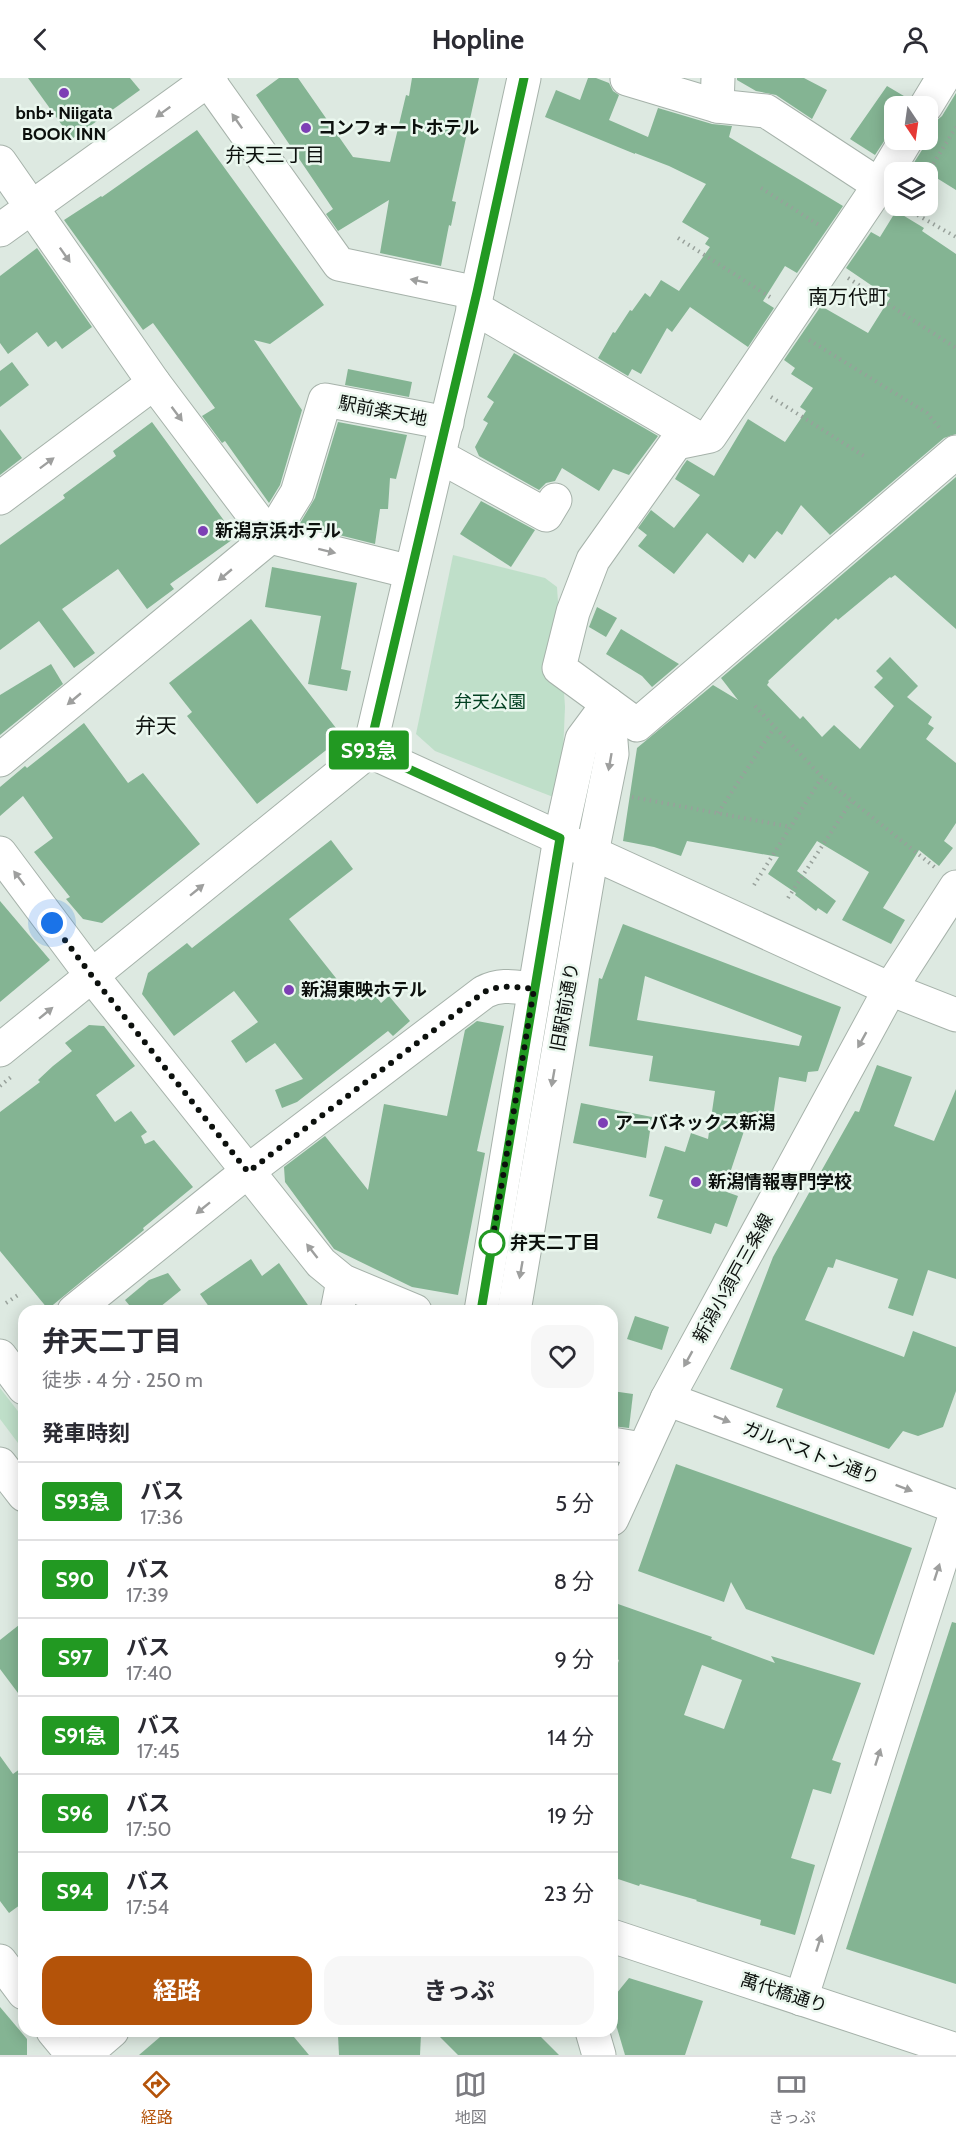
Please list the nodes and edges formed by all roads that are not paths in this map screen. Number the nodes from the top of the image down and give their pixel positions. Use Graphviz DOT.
graph roads {
  1 [pos="524,78"];
  2 [pos="943,78"];
  3 [pos="209,79"];
  4 [pos="627,79"];
  5 [pos="718,92"];
  6 [pos="932,96"];
  7 [pos="0,162"];
  8 [pos="884,191"];
  9 [pos="32,207"];
  10 [pos="884,213"];
  11 [pos="0,230"];
  12 [pos="475,300"];
  13 [pos="154,383"];
  14 [pos="447,423"];
  15 [pos="698,438"];
  16 [pos="949,442"];
  17 [pos="439,456"];
  18 [pos="0,498"];
  19 [pos="555,500"];
  20 [pos="270,537"];
  21 [pos="411,572"];
  22 [pos="608,704"];
  23 [pos="369,751"];
  24 [pos="0,760"];
  25 [pos="560,838"];
  26 [pos="0,853"];
  27 [pos="592,853"];
  28 [pos="947,879"];
  29 [pos="92,976"];
  30 [pos="534,989"];
  31 [pos="890,989"];
  32 [pos="956,1015"];
  33 [pos="0,1050"];
  34 [pos="248,1172"];
  35 [pos="340,1296"];
  36 [pos="82,1305"];
  37 [pos="385,1305"];
  38 [pos="485,1305"];
  39 [pos="515,1305"];
  40 [pos="667,1399"];
  41 [pos="627,1447"];
  42 [pos="0,1464"];
  43 [pos="18,1487"];
  44 [pos="618,1490"];
  45 [pos="956,1507"];
  46 [pos="956,1513"];
  47 [pos="618,1938"];
  48 [pos="0,1961"];
  49 [pos="18,1985"];
  50 [pos="801,1999"];
  51 [pos="57,2037"];
  52 [pos="105,2037"];
  53 [pos="594,2037"];
  54 [pos="956,2050"];
  55 [pos="73,2055"];
  56 [pos="84,2055"];
  57 [pos="599,2055"];
  1 -- 12 [label="main road"];
  2 -- 6 [label="main road"];
  3 -- 9 [label="main road, one-way"];
  12 -- 3 [label="main road, one-way"];
  4 -- 5 [label="main road"];
  5 -- 8 [label="main road"];
  7 -- 9 [label="main road"];
  9 -- 11 [label="main road"];
  9 -- 13 [label="main road, one-way"];
  10 -- 15 [label="main road"];
  12 -- 14 [label="main road"];
  12 -- 15 [label="main road"];
  18 -- 13 [label="main road, one-way"];
  13 -- 20 [label="main road, one-way"];
  14 -- 17 [label="main road"];
  14 -- 20 [label="main road, 駅前楽天地"];
  15 -- 22 [label="main road"];
  16 -- 22 [label="main road"];
  17 -- 19 [label="main road"];
  17 -- 21 [label="main road"];
  20 -- 21 [label="main road, one-way"];
  20 -- 24 [label="main road, one-way"];
  21 -- 23 [label="main road"];
  22 -- 25 [label="main road"];
  22 -- 27 [label="main road, 旧駅前通り, one-way"];
  23 -- 25 [label="main road"];
  29 -- 23 [label="main road, one-way"];
  25 -- 27 [label="main road"];
  25 -- 30 [label="main road"];
  29 -- 26 [label="main road, one-way"];
  27 -- 31 [label="main road"];
  27 -- 39 [label="main road, 旧駅前通り, one-way"];
  28 -- 31 [label="main road, 新潟小須戸三条線"];
  33 -- 29 [label="main road, one-way"];
  29 -- 34 [label="main road"];
  30 -- 34 [label="main road"];
  30 -- 38 [label="main road"];
  31 -- 32 [label="main road"];
  31 -- 40 [label="main road, 新潟小須戸三条線, one-way"];
  35 -- 34 [label="main road, one-way"];
  34 -- 36 [label="main road, one-way"];
  35 -- 37 [label="main road"];
  40 -- 41 [label="main road, 新潟小須戸三条線"];
  40 -- 45 [label="main road, ガルベストン通り, one-way"];
  41 -- 44 [label="main road, 新潟小須戸三条線"];
  42 -- 43 [label="main road"];
  50 -- 46 [label="main road, one-way"];
  47 -- 50 [label="main road, 萬代橋通り"];
  48 -- 49 [label="main road"];
  50 -- 54 [label="main road, 萬代橋通り"];
  51 -- 55 [label="main road"];
  52 -- 56 [label="main road"];
  53 -- 57 [label="main road"];
}
